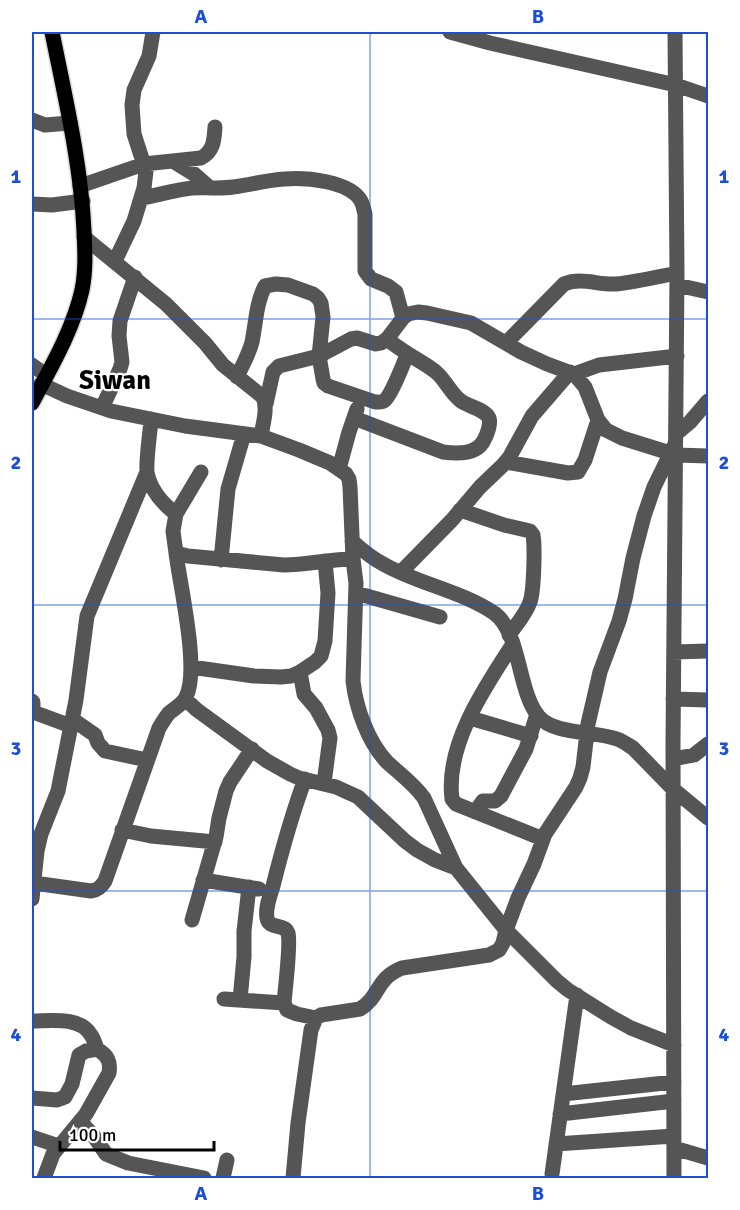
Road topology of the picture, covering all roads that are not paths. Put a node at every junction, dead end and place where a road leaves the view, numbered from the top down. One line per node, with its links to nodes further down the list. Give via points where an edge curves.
1 (52, 32): 9 (main road)
2 (153, 32): 12 (street, via 132,105 134,134)
3 (450, 32): 5 (street)
4 (675, 32): 6 (street)
5 (508, 39): 6 (street)
6 (676, 85): 7 (street); 20 (street)
7 (708, 96)
8 (32, 120): 9 (street, via 45,125)
9 (70, 123): 14 (main road)
10 (215, 127): 11 (street, via 212,148 207,154)
11 (174, 161): 12 (street); 13 (street)
12 (144, 164): 14 (street); 15 (street)
13 (210, 188): 15 (street); 22 (street, via 300,179 333,183 357,195 365,214 365,271 371,279 396,292)
14 (82, 193): 16 (street, via 52,205); 17 (main road)
15 (142, 198): 18 (street)
16 (32, 204)
17 (84, 237): 18 (street); 31 (main road, via 85,275 79,303)
18 (115, 261): 19 (street)
19 (135, 277): 30 (street); 36 (street, via 120,321 122,362)
20 (677, 279): 21 (street); 24 (street, via 564,284); 27 (street)
21 (708, 292)
22 (403, 318): 23 (street); 24 (street, via 418,312 471,323)
23 (387, 339): 25 (street); 26 (street, via 376,344 351,339)
24 (506, 343): 29 (street)
25 (407, 354): 32 (street, via 385,400); 37 (street, via 434,370 463,403 485,413 489,423 480,448 443,452)
26 (319, 356): 30 (street, via 323,308 318,298 288,285 270,284 262,290 252,342); 32 (street, via 324,383); 35 (street, via 279,366 273,372)
27 (677, 356): 29 (street, via 599,365); 42 (street)
28 (32, 365): 31 (street)
29 (572, 373): 39 (street, via 585,387); 44 (street, via 532,416)
30 (237, 377): 35 (street)
31 (44, 380): 34 (main road); 36 (street, via 67,396)
32 (362, 398): 37 (street)
33 (708, 400): 42 (street)
34 (32, 403)
35 (266, 404): 41 (street)
36 (102, 408): 38 (street)
37 (354, 418): 45 (street)
38 (151, 420): 40 (street); 46 (street)
39 (598, 420): 42 (street, via 612,434); 44 (street, via 578,472)
40 (244, 434): 41 (street); 53 (street, via 228,489)
41 (261, 436): 45 (street)
42 (675, 446): 43 (street); 60 (street); 70 (street, via 644,516 625,600 600,672)
43 (708, 456)
44 (506, 462): 48 (street)
45 (339, 469): 50 (street, via 349,479)
46 (147, 472): 49 (street, via 155,491); 69 (street, via 87,616)
47 (201, 472): 49 (street)
48 (460, 510): 55 (street); 58 (street, via 533,535 530,602)
49 (176, 514): 51 (street)
50 (352, 541): 52 (street); 55 (street, via 377,561)
51 (176, 553): 53 (street); 61 (street)
52 (353, 559): 54 (street); 56 (street)
53 (221, 560): 54 (street, via 284,566)
54 (325, 561): 62 (street, via 328,593 324,649 315,662)
55 (400, 572): 58 (street, via 493,612 507,627)
56 (356, 593): 57 (street); 84 (street, via 353,670 359,710 380,754 424,798)
57 (440, 617)
58 (511, 640): 67 (street); 68 (street)
59 (708, 651): 60 (street)
60 (674, 652): 64 (street)
61 (191, 667): 62 (street, via 269,677); 63 (street)
62 (300, 672): 77 (street, via 304,694 316,708 330,738)
63 (185, 699): 73 (street); 75 (street, via 163,721)
64 (673, 699): 65 (street); 74 (street)
65 (708, 700)
66 (32, 701): 69 (street, via 33,712)
67 (537, 714): 70 (street, via 551,725); 71 (street)
68 (470, 718): 71 (street); 79 (street, via 453,761 451,792 456,804)
69 (71, 722): 75 (street, via 92,732 105,751); 86 (street, via 58,791 37,851)
70 (586, 733): 78 (street, via 627,744); 82 (street, via 580,778)
71 (531, 736): 79 (street, via 501,796 495,801 483,801)
72 (708, 744): 74 (street, via 694,755)
73 (252, 749): 76 (street, via 290,774); 83 (street, via 226,791)
74 (673, 759): 78 (street)
75 (147, 760): 81 (street)
76 (305, 779): 77 (street); 88 (street)
77 (324, 783): 84 (street, via 357,797 417,850)
78 (673, 789): 80 (street); 98 (street)
79 (475, 812): 82 (street)
80 (708, 818)
81 (122, 830): 83 (street); 86 (street, via 105,881 97,890)
82 (543, 839): 91 (street)
83 (215, 842): 85 (street)
84 (456, 868): 91 (street)
85 (203, 880): 87 (street); 90 (street)
86 (34, 883): 89 (street)
87 (249, 887): 88 (street); 94 (street)
88 (272, 891): 95 (street, via 267,922 288,933)
89 (32, 899)
90 (192, 920)
91 (506, 930): 92 (street, via 557,981); 96 (street, via 503,943 495,952 402,968 386,977 360,1009)
92 (577, 995): 98 (street, via 631,1028); 101 (street)
93 (224, 999): 94 (street)
94 (240, 1000): 95 (street)
95 (284, 1003): 96 (street, via 290,1012)
96 (316, 1018): 116 (street, via 311,1030)
97 (32, 1021): 99 (street, via 72,1023 93,1036)
98 (674, 1045): 100 (street)
99 (97, 1049): 102 (street, via 79,1055 65,1097); 105 (street, via 108,1059 109,1072)
100 (674, 1082): 101 (street); 103 (street)
101 (563, 1094): 104 (street)
102 (32, 1098)
103 (674, 1101): 104 (street); 107 (street)
104 (560, 1114): 108 (street)
105 (80, 1122): 109 (street); 114 (street, via 106,1154 128,1163)
106 (32, 1137): 109 (street)
107 (674, 1142): 108 (street); 110 (street); 117 (street)
108 (556, 1144): 112 (street)
109 (59, 1146): 113 (street)
110 (708, 1158)
111 (227, 1161): 115 (street)
112 (552, 1174)
113 (44, 1179)
114 (204, 1179)
115 (223, 1179)
116 (292, 1179)
117 (674, 1179)

